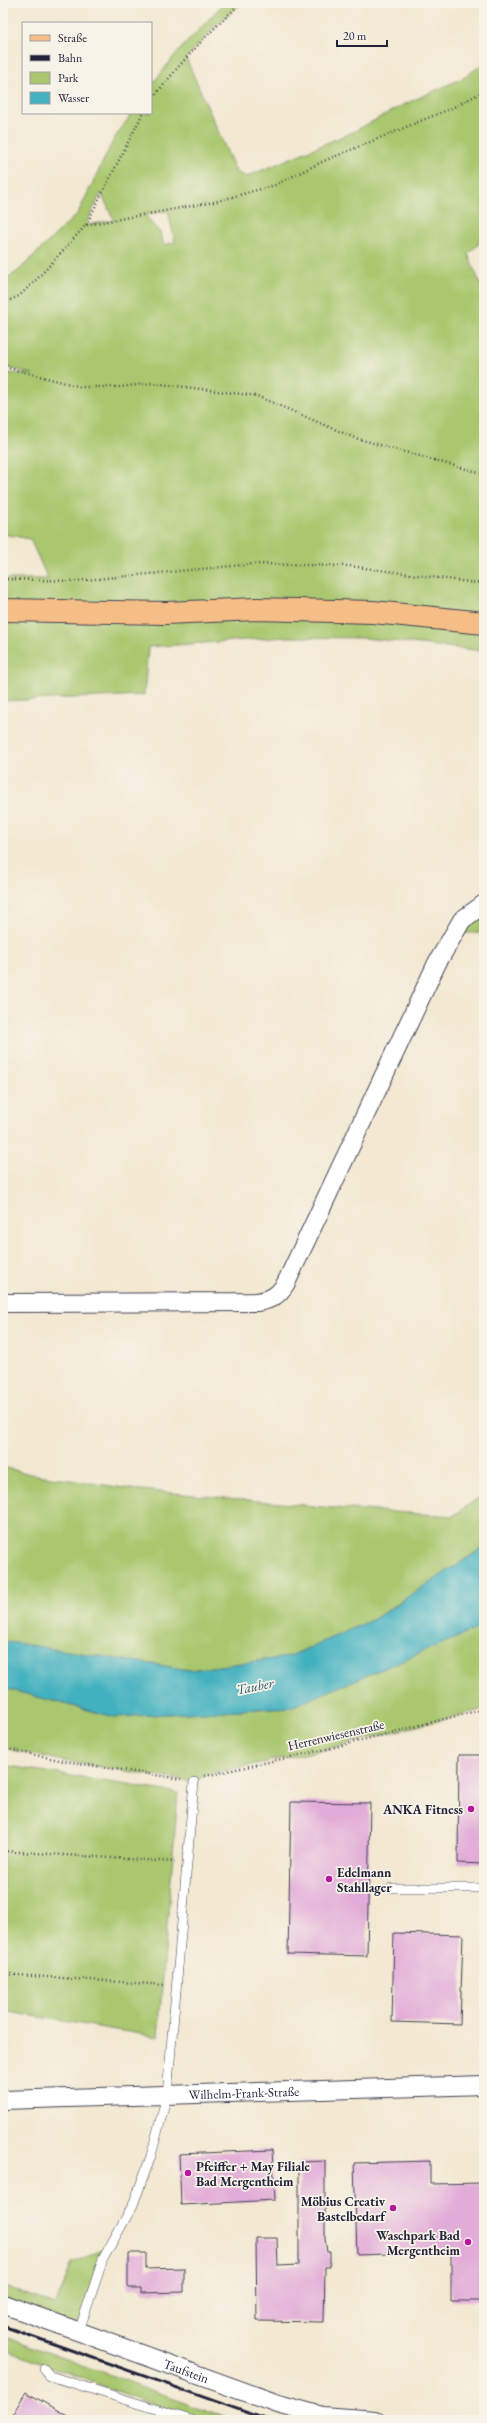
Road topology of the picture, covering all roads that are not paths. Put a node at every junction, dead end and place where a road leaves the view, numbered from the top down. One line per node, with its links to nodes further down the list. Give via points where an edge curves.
1 (3, 610): 2 (main road, via 166,613 256,609 373,612)
2 (484, 623)
3 (484, 904): 4 (street, via 462,920 437,963 286,1284 275,1296 257,1302)
4 (3, 1303)
5 (194, 1782): 9 (lane)
6 (391, 1888): 7 (lane)
7 (484, 1888)
8 (484, 2085): 9 (street, Wilhelm-Frank-Straße)
9 (166, 2095): 10 (street, Wilhelm-Frank-Straße); 12 (lane, via 148,2163 133,2205 103,2259)
10 (3, 2100)
11 (3, 2304): 12 (street, Taufstein)
12 (79, 2332): 15 (street, Taufstein, via 286,2406 322,2416)
13 (44, 2369): 14 (lane, via 50,2376)
14 (190, 2420)
15 (375, 2420)

